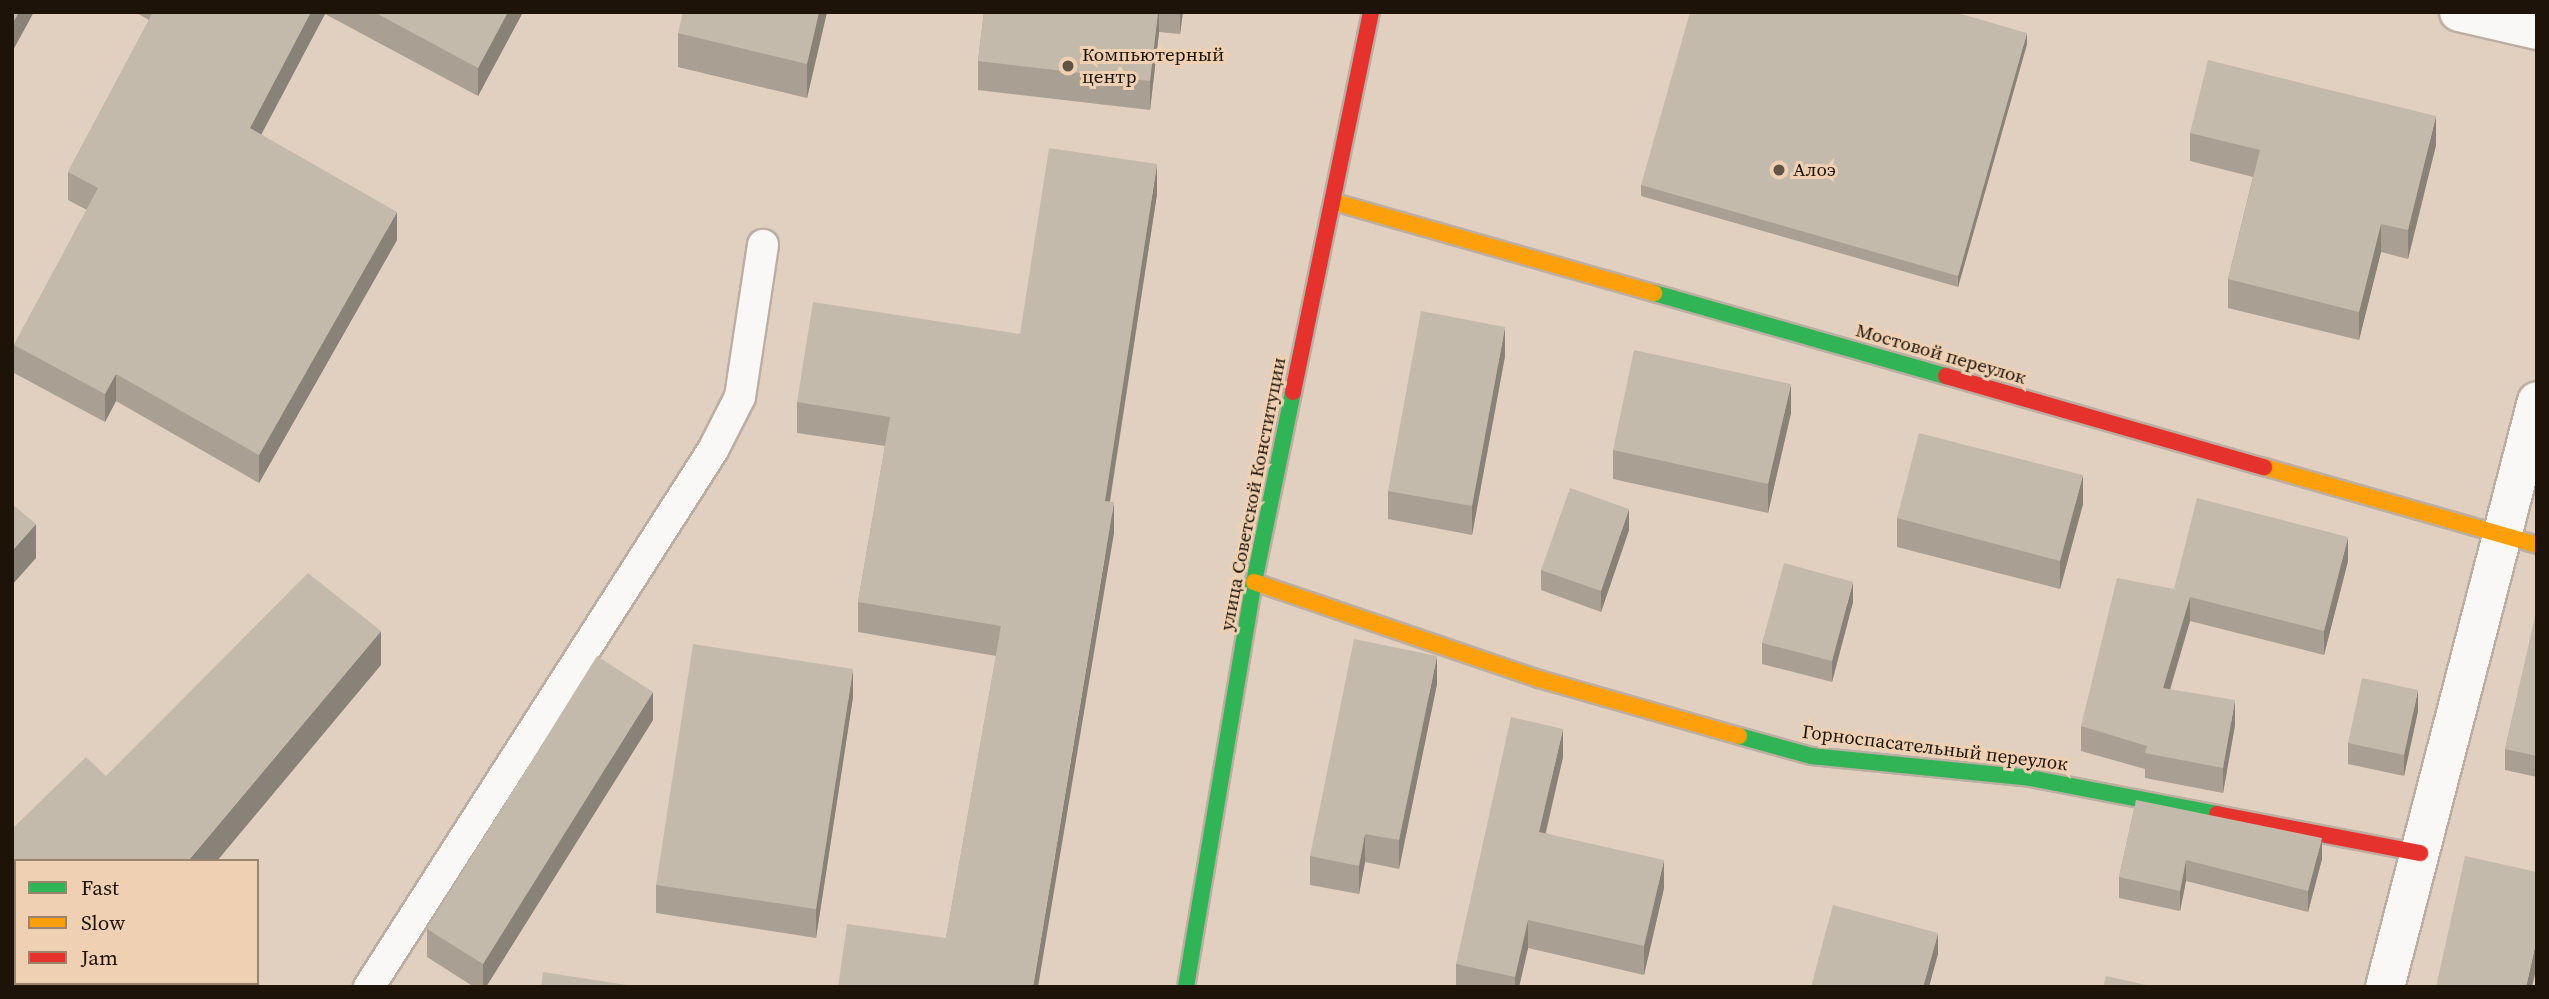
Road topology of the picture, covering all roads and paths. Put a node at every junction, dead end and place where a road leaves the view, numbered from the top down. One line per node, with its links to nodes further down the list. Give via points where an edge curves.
1 (1371, 12): 4 (street, улица Советской Конституции)
2 (2459, 12): 3 (street)
3 (2537, 30)
4 (1334, 202): 7 (street, Мостовой переулок); 9 (street, улица Советской Конституции)
5 (763, 245): 11 (lane, via 740,397 713,450)
6 (2537, 401): 7 (street)
7 (2500, 536): 8 (street, Мостовой переулок); 10 (street)
8 (2537, 545)
9 (1254, 582): 10 (street, Горноспасательный переулок, via 1539,679 1811,756 2030,778); 12 (street, улица Советской Конституции)
10 (2420, 853): 13 (street)
11 (369, 987)
12 (1186, 987)
13 (2385, 987)

